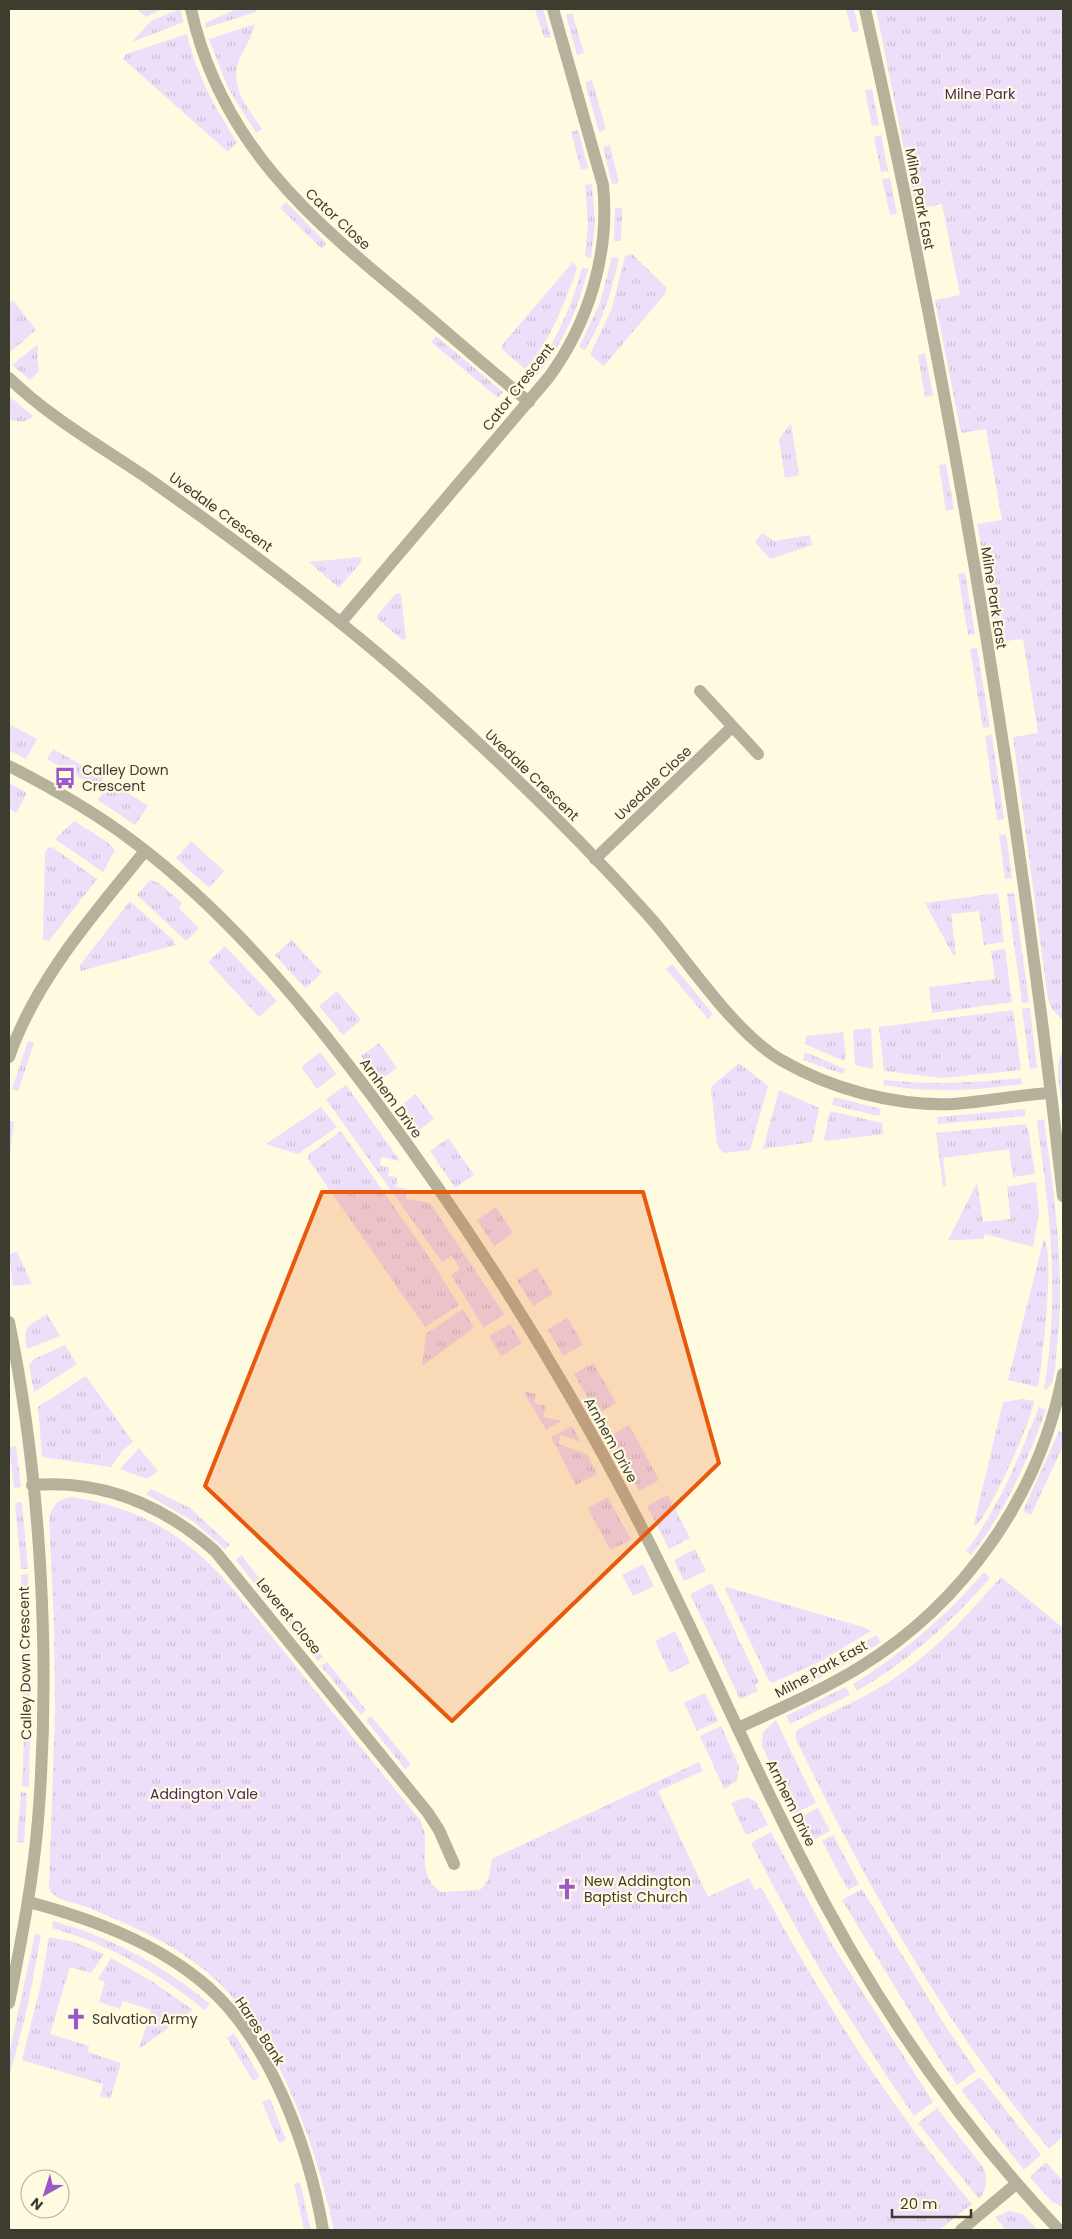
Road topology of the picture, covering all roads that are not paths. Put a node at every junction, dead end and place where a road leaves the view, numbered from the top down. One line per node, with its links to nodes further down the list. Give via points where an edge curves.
1 (192, 9): 5 (street, Cator Close, via 201,49 219,93 240,128 286,189 335,238)
2 (553, 9): 5 (street, Cator Crescent, via 601,174 604,226 597,274 577,330 561,360)
3 (865, 9): 14 (street, Milne Park East, via 939,367 974,565 1017,840)
4 (9, 378): 6 (street, Uvedale Crescent, via 52,415 257,556)
5 (529, 402): 6 (street, Cator Crescent)
6 (341, 622): 12 (street, Uvedale Crescent, via 476,741)
7 (700, 691): 8 (street)
8 (732, 727): 9 (street); 12 (street, Uvedale Close)
9 (758, 754)
10 (9, 766): 11 (street, Arnhem Drive, via 74,802)
11 (145, 851): 13 (street, via 54,969 21,1028); 19 (street, Arnhem Drive, via 238,936 307,1012 453,1209 504,1286 600,1448)
12 (595, 860): 14 (street, Uvedale Crescent, via 661,930 746,1032 766,1050 797,1068 860,1092 925,1103 954,1104)
13 (9, 1057)
14 (1050, 1093): 15 (street, Milne Park East)
15 (1063, 1196)
16 (9, 1322): 18 (street, Calley Down Crescent)
17 (1063, 1374): 19 (street, Milne Park East, via 1050,1424 1024,1488 993,1541 956,1589 912,1629 861,1666)
18 (32, 1485): 20 (street, Leveret Close, via 80,1484 122,1494 187,1528 215,1551 428,1812); 21 (street, Calley Down Crescent, via 41,1598 43,1686 38,1820)
19 (738, 1728): 23 (street, Arnhem Drive, via 800,1856 858,1960 943,2090)
20 (454, 1864)
21 (29, 1902): 22 (street, Calley Down Crescent); 24 (street, Hares Bank, via 82,1917 122,1934 193,1974 223,2001 253,2042 287,2109 312,2181)
22 (9, 2003)
23 (1016, 2184): 25 (street); 26 (street, Arnhem Drive)
24 (322, 2230)
25 (961, 2230)
26 (1059, 2230)

